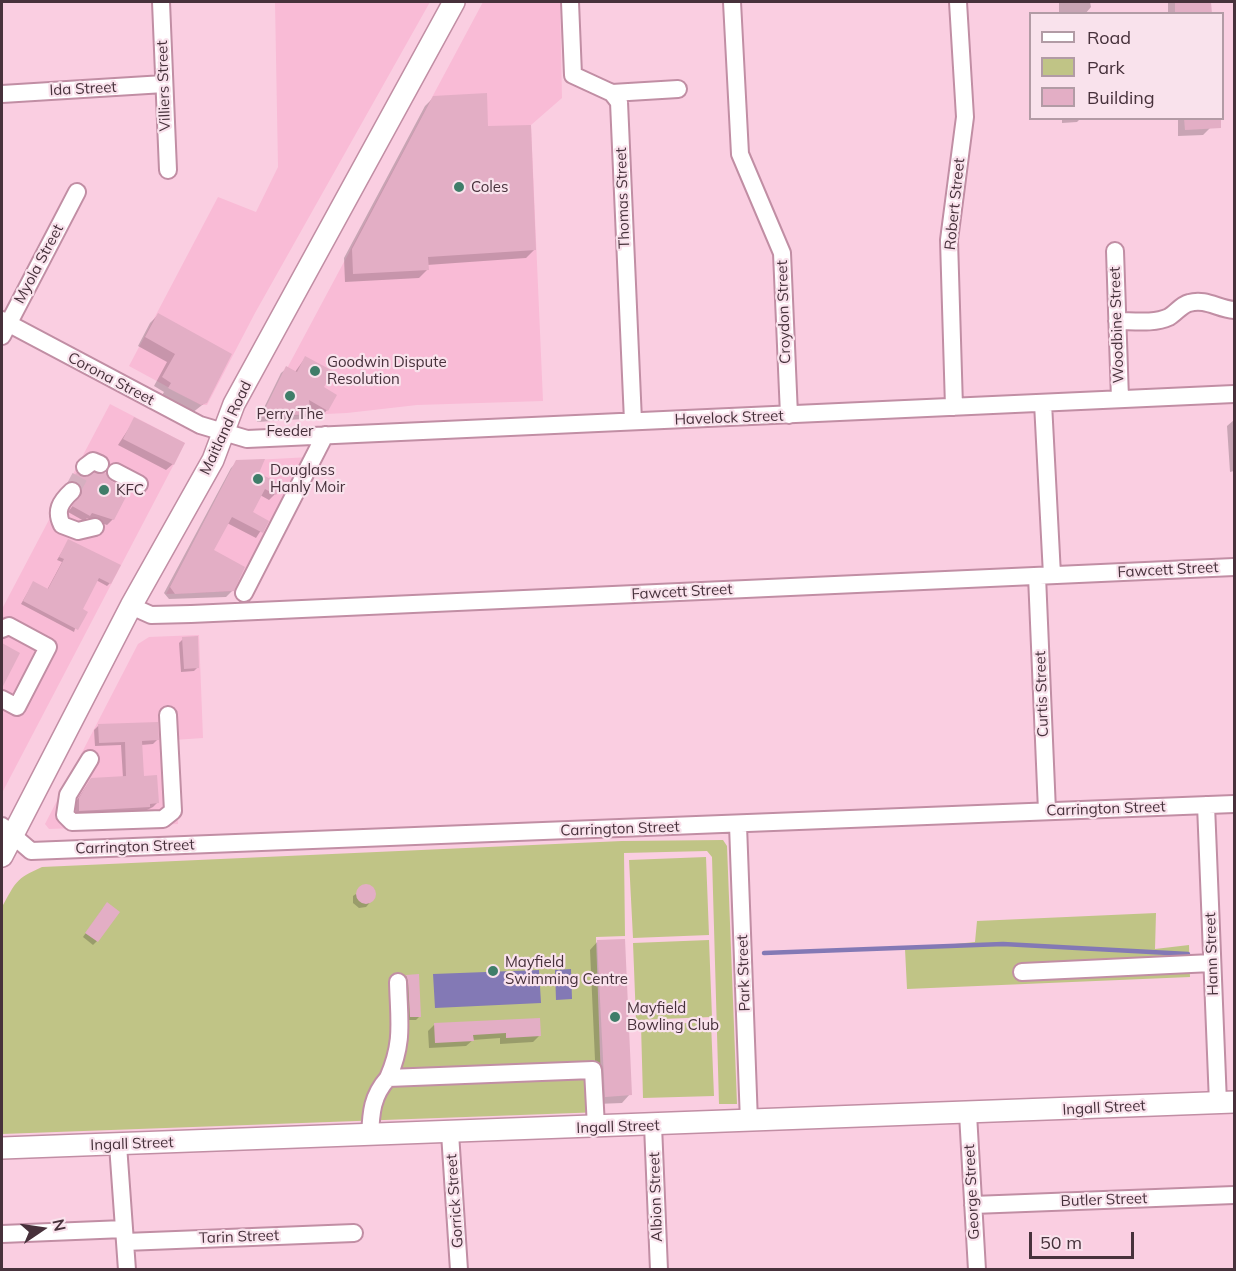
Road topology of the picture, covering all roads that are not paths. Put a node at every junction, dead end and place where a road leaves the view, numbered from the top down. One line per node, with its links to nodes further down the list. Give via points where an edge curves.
1 (161, 2): 6 (street, Villiers Street)
2 (454, 2): 22 (main road, Maitland Road, via 234,404)
3 (570, 2): 9 (street, via 573,75)
4 (732, 2): 20 (street, Croydon Street, via 740,153 782,253)
5 (958, 2): 19 (street, Robert Street, via 965,117 949,240)
6 (164, 84): 8 (street, Ida Street); 10 (street, Villiers Street)
7 (678, 89): 9 (street)
8 (2, 93)
9 (612, 93): 21 (street, Thomas Street, via 619,102)
10 (168, 170)
11 (77, 192): 15 (street, Myola Street)
12 (1115, 251): 14 (street, Woodbine Street)
13 (1234, 310): 14 (street, via 1212,302 1188,303 1169,317 1155,321)
14 (1117, 321): 17 (street, Woodbine Street)
15 (4, 326): 22 (street, Corona Street)
16 (1234, 394): 17 (street, Havelock Street)
17 (1120, 399): 18 (street, Havelock Street)
18 (1043, 403): 19 (street, Havelock Street); 29 (street, Curtis Street)
19 (954, 407): 20 (street, Havelock Street)
20 (789, 415): 21 (street, Havelock Street)
21 (633, 422): 23 (street, Havelock Street)
22 (223, 433): 23 (street, Havelock Street, via 247,439); 31 (main road, Maitland Road, via 170,540)
23 (325, 435): 30 (street)
24 (116, 472): 25 (street)
25 (139, 484)
26 (72, 491): 27 (street, via 58,509 62,525 78,531)
27 (95, 527)
28 (1234, 567): 29 (street, Fawcett Street)
29 (1044, 576): 31 (street, Fawcett Street, via 191,614 151,615); 38 (street, Curtis Street)
30 (244, 593)
31 (131, 606): 40 (main road, Maitland Road)
32 (2, 629): 33 (street, via 9,626 48,647 17,707)
33 (2, 699)
34 (168, 715): 35 (street, via 173,811 163,819 72,822 65,815 68,795)
35 (90, 759)
36 (1234, 804): 37 (street, Carrington Street)
37 (1206, 805): 38 (street, Carrington Street); 42 (street, Hann Street)
38 (1047, 811): 39 (street, Carrington Street)
39 (738, 825): 40 (street, Carrington Street, via 31,851); 48 (street, Park Street)
40 (7, 831): 41 (main road, Maitland Road)
41 (2, 856)
42 (1212, 963): 43 (street); 46 (street, Hann Street)
43 (1022, 972)
44 (398, 982): 45 (street, via 400,1043)
45 (388, 1078): 50 (street, via 593,1070); 52 (street, via 376,1091 371,1107)
46 (1226, 1102): 47 (main road, Ingall Street)
47 (968, 1114): 48 (main road, Ingall Street); 56 (street, George Street)
48 (749, 1122): 49 (main road, Ingall Street)
49 (653, 1125): 50 (main road, Ingall Street); 62 (street, Albion Street)
50 (596, 1128): 51 (main road, Ingall Street)
51 (450, 1133): 52 (main road, Ingall Street); 61 (street, Gorrick Street)
52 (370, 1136): 53 (main road, Ingall Street)
53 (118, 1145): 54 (main road, Ingall Street); 59 (street)
54 (2, 1148)
55 (1234, 1195): 56 (street, Butler Street)
56 (973, 1205): 63 (street, George Street)
57 (354, 1233): 59 (street, Tarin Street)
58 (2, 1234): 59 (street, Tarin Street)
59 (124, 1235): 60 (street)
60 (127, 1269)
61 (459, 1269)
62 (659, 1269)
63 (977, 1269)

